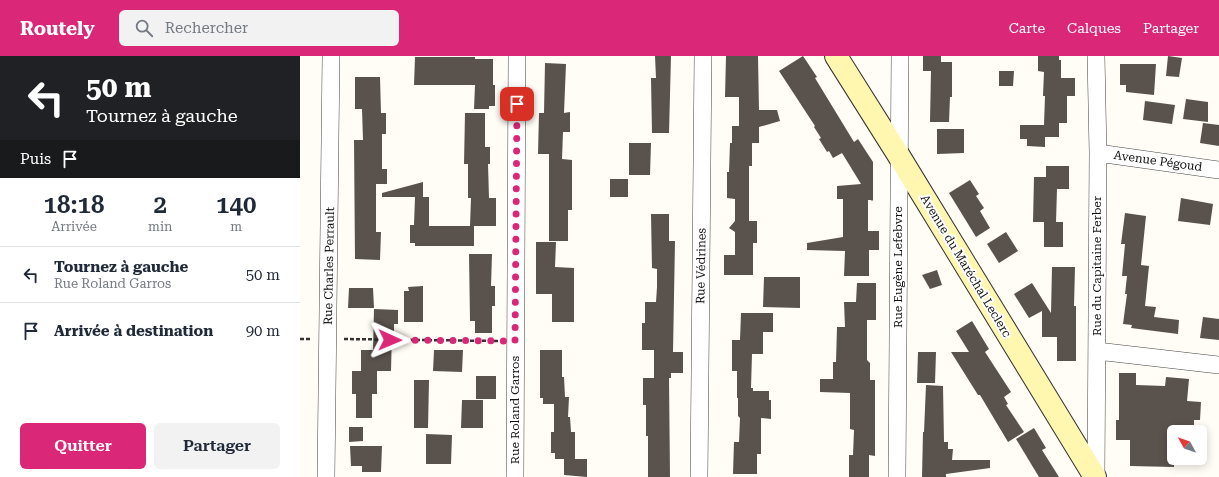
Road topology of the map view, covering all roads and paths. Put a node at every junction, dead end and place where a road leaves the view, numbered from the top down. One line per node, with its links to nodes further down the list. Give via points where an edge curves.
1 (331, 56): 11 (street, Rue Charles Perrault)
2 (517, 56): 12 (street, Rue Roland Garros)
3 (703, 56): 17 (street, Rue Védrines)
4 (836, 56): 8 (street, Avenue du Maréchal Leclerc)
5 (900, 56): 8 (street, Rue Eugène Lefebvre)
6 (1096, 56): 7 (street, Rue du Capitaine Ferber)
7 (1098, 153): 9 (street, Avenue Pégoud); 13 (street, Rue du Capitaine Ferber)
8 (899, 156): 18 (street, Rue Eugène Lefebvre); 19 (street, Avenue du Maréchal Leclerc)
9 (1219, 170)
10 (300, 339): 11 (path)
11 (328, 339): 12 (path); 15 (street, Rue Charles Perrault)
12 (515, 341): 16 (street, Rue Roland Garros)
13 (1097, 350): 14 (street); 19 (street, Rue du Capitaine Ferber)
14 (1219, 365)
15 (326, 477)
16 (514, 477)
17 (699, 477)
18 (897, 477)
19 (1096, 477)

